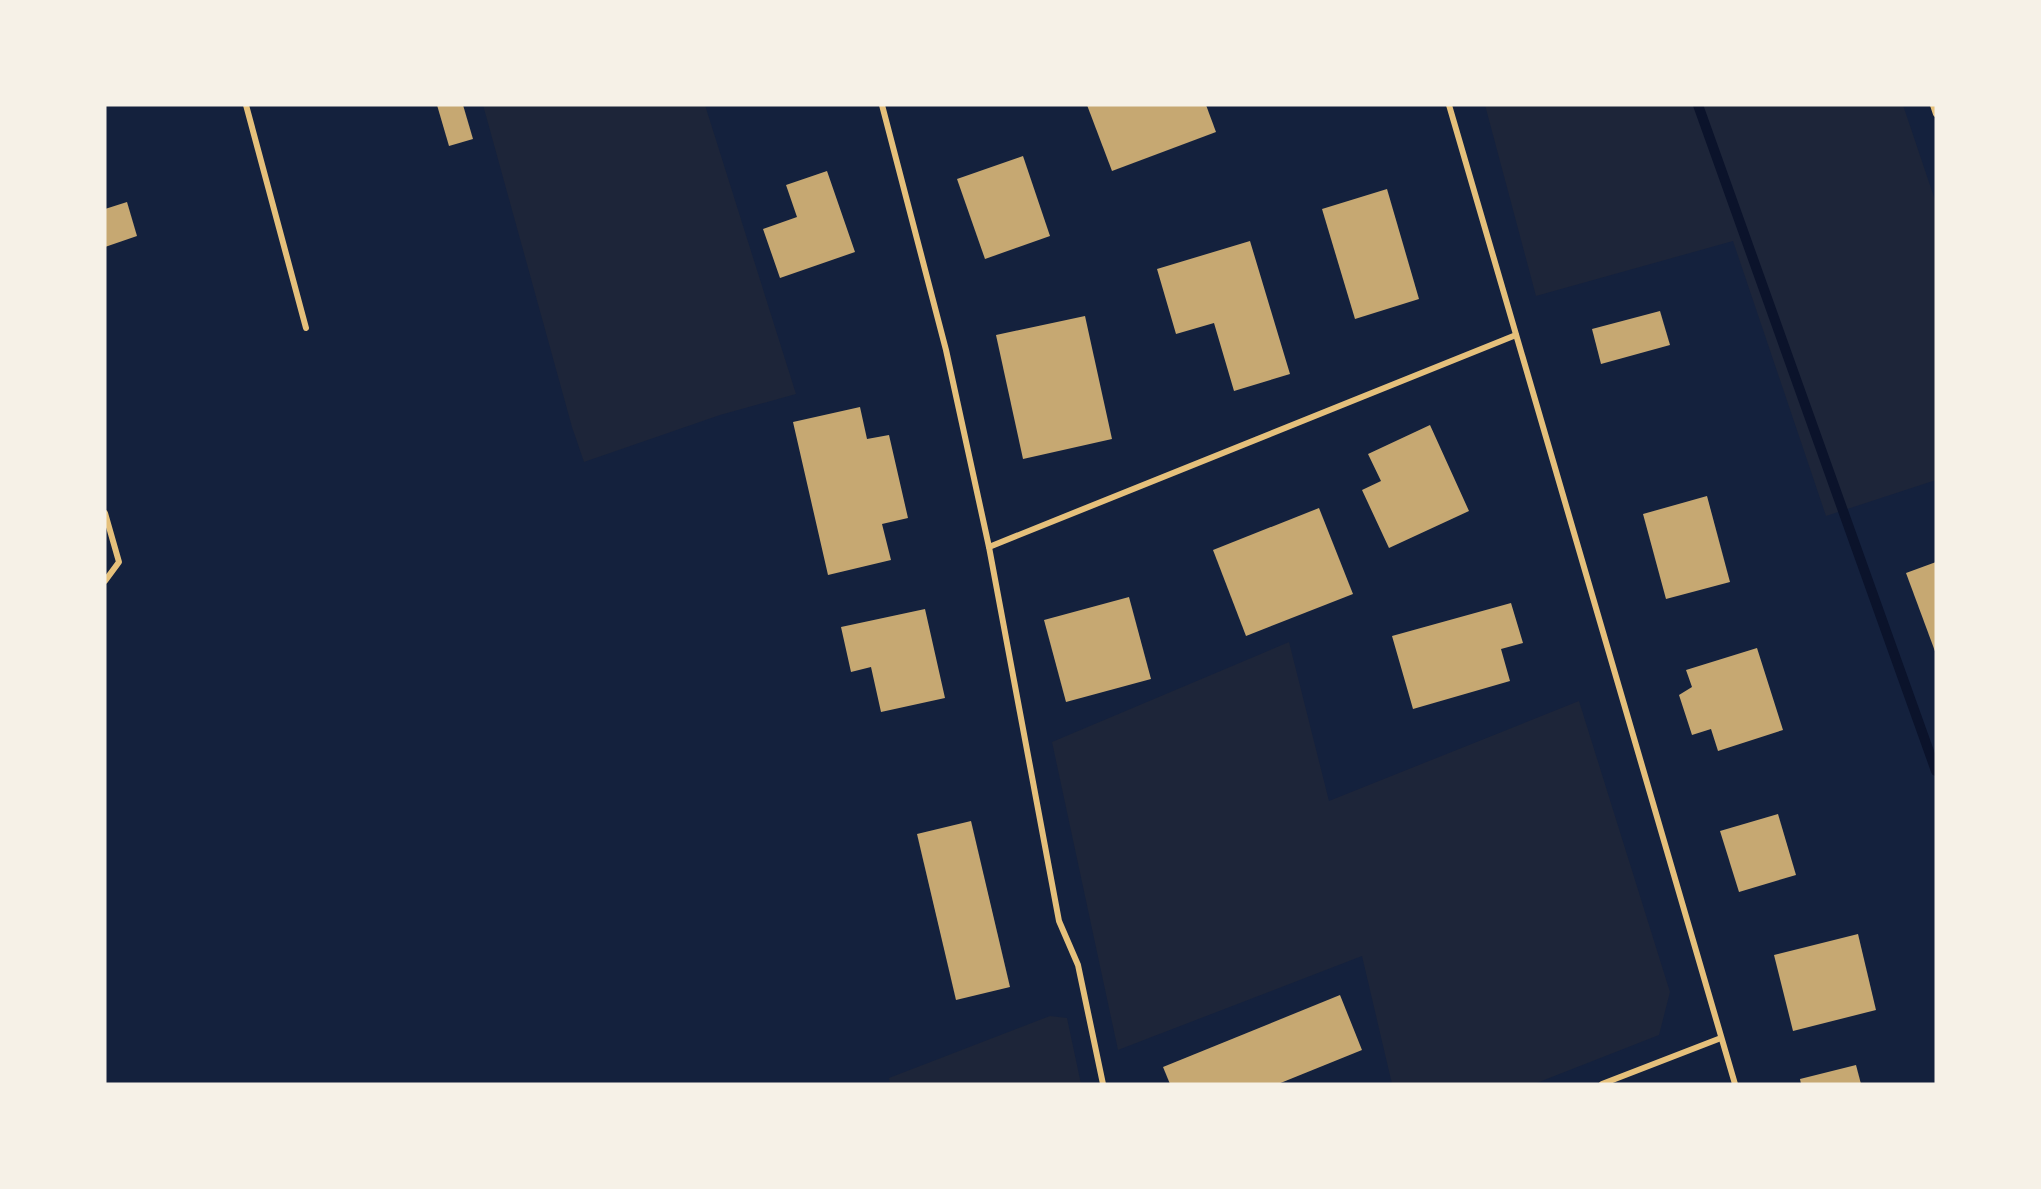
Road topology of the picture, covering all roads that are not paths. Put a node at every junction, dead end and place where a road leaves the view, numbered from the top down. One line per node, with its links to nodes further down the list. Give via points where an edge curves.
1 (246, 105): 6 (street)
2 (882, 105): 9 (street, via 946,350)
3 (1449, 105): 7 (street)
4 (1933, 105): 5 (street)
5 (1936, 114)
6 (306, 328)
7 (1516, 335): 9 (street); 11 (street)
8 (105, 513): 10 (street, via 119,562)
9 (989, 547): 12 (street, via 1059,921 1078,965)
10 (105, 581)
11 (1721, 1038): 13 (street); 14 (street)
12 (1103, 1084)
13 (1602, 1084)
14 (1735, 1084)

